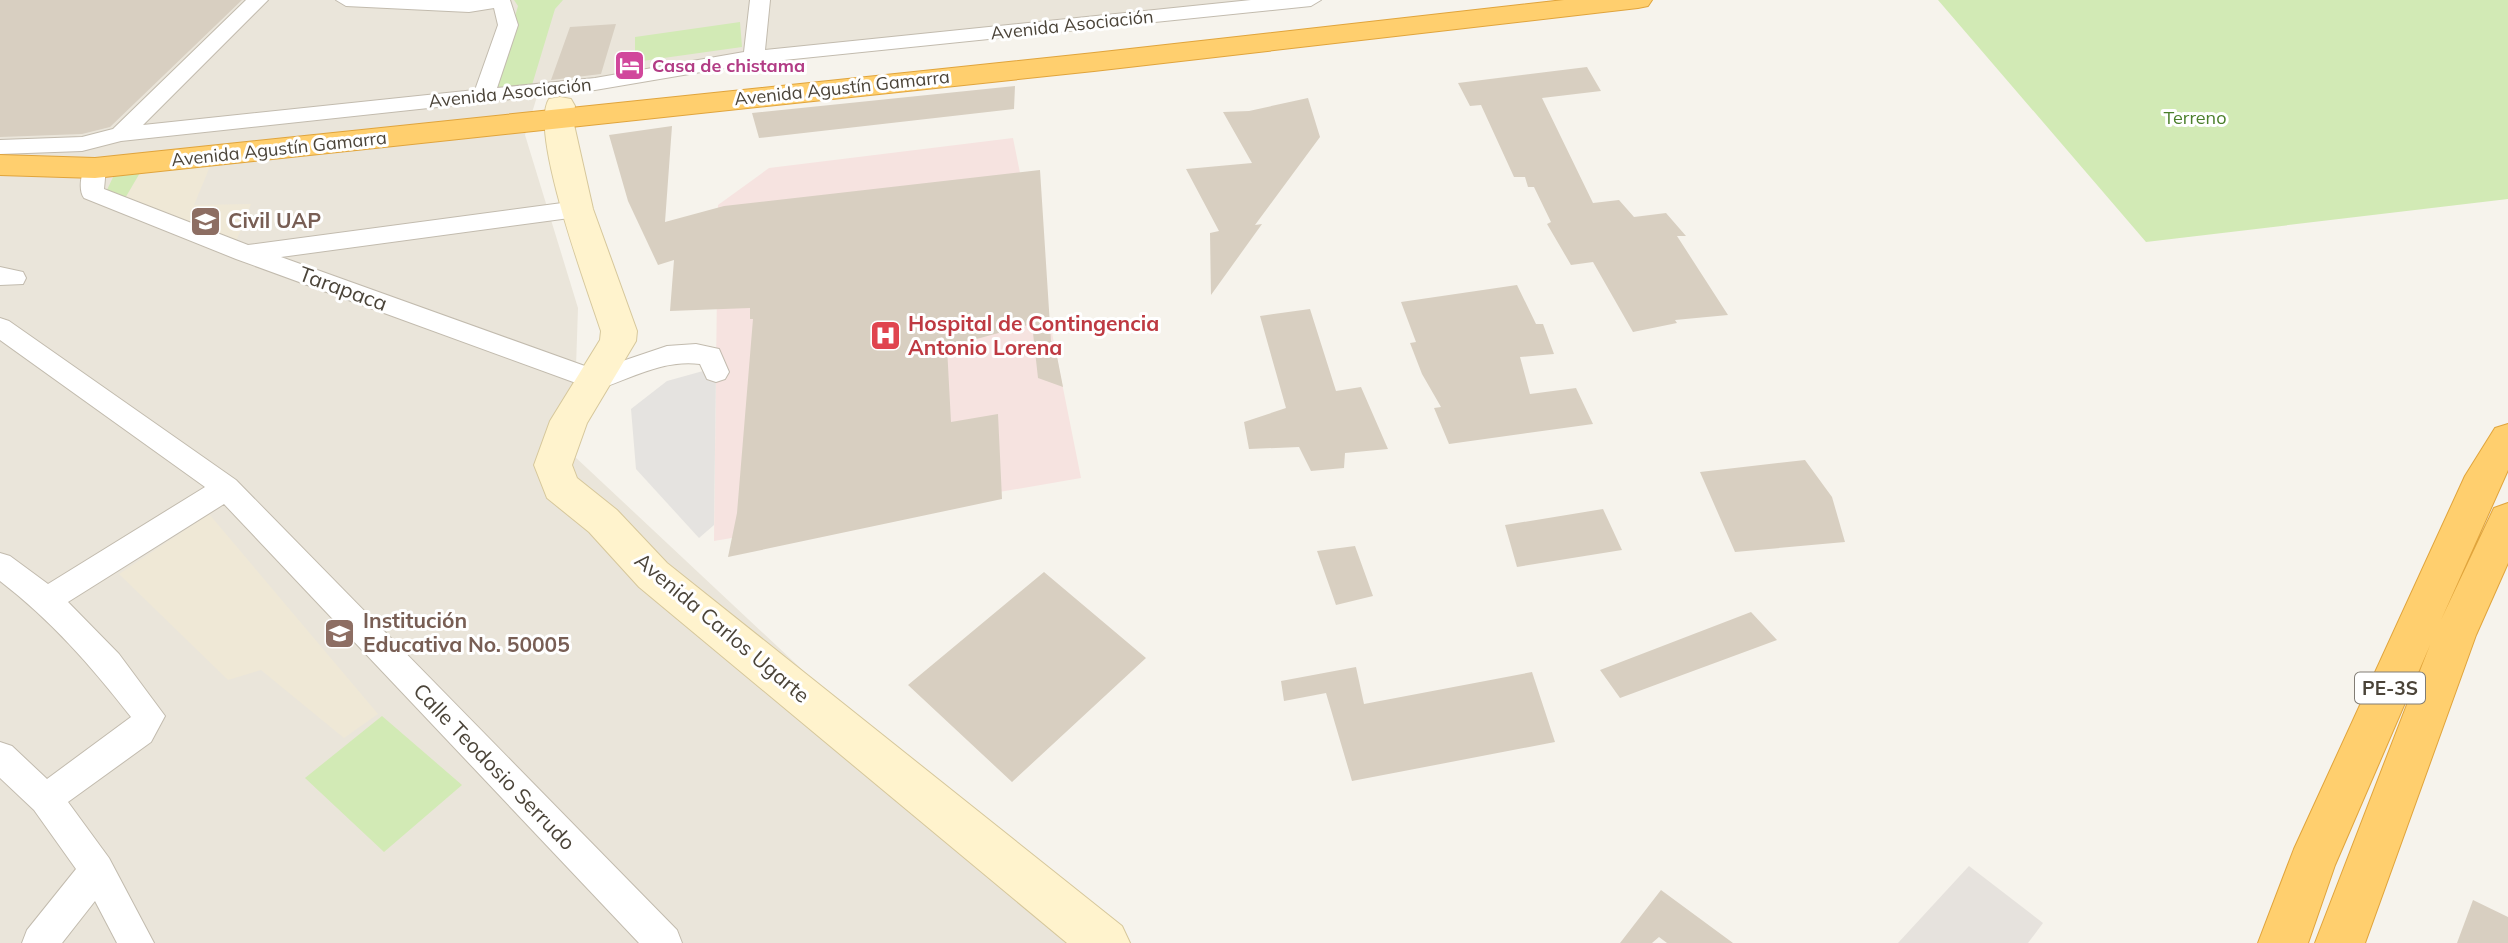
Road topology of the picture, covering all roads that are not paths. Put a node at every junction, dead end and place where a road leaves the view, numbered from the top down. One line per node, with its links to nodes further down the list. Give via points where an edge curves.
1 (258, 0): 14 (street)
2 (346, 0): 3 (street, via 469,6)
3 (493, 0)
4 (500, 0): 12 (street, via 508,25)
5 (760, 0): 11 (street)
6 (1311, 0): 9 (street, Avenida Asociación)
7 (1499, 0): 10 (highway, Avenida Agustín Gamarra)
8 (1638, 0): 10 (highway, Avenida Agustín Gamarra)
9 (1133, 10): 11 (street, Avenida Asociación)
10 (1370, 23): 13 (highway, Avenida Agustín Gamarra)
11 (754, 57): 12 (street, Avenida Asociación)
12 (483, 97): 14 (street, Avenida Asociación)
13 (559, 113): 17 (highway, Avenida Agustín Gamarra, via 102,156); 18 (highway, Avenida Agustín Gamarra); 19 (street, Avenida Carlos Ugarte)
14 (121, 134): 15 (street, Avenida Asociación, via 82,144)
15 (0, 147)
16 (0, 165): 17 (highway, Avenida Agustín Gamarra)
17 (47, 167): 18 (highway, Avenida Agustín Gamarra)
18 (93, 181): 21 (street, Tarapaca)
19 (577, 209): 20 (street); 25 (street, Avenida Carlos Ugarte, via 619,331)
20 (349, 238): 21 (street); 22 (street)
21 (245, 253): 22 (street, Tarapaca)
22 (337, 287): 25 (street, Tarapaca)
23 (0, 327): 28 (street, Calle Teodosio Serrudo)
24 (716, 372): 25 (street, via 710,356 692,351)
25 (596, 380): 38 (street, Avenida Carlos Ugarte, via 569,421 553,465 561,487 603,521 653,575)
26 (2508, 438): 27 (highway, PE-3S)
27 (2496, 479): 39 (highway, PE-3S, via 2311,865)
28 (226, 488): 31 (street); 37 (street, Calle Teodosio Serrudo)
29 (2508, 519): 40 (highway, PE-3S, via 2455,635)
30 (0, 565): 31 (street)
31 (47, 600): 33 (street, via 108,664 149,716 141,732)
32 (0, 757): 33 (street)
33 (46, 799): 34 (street)
34 (97, 870): 35 (street); 36 (street)
35 (40, 943)
36 (136, 943)
37 (664, 943)
38 (1105, 943)
39 (2283, 943)
40 (2340, 943)

